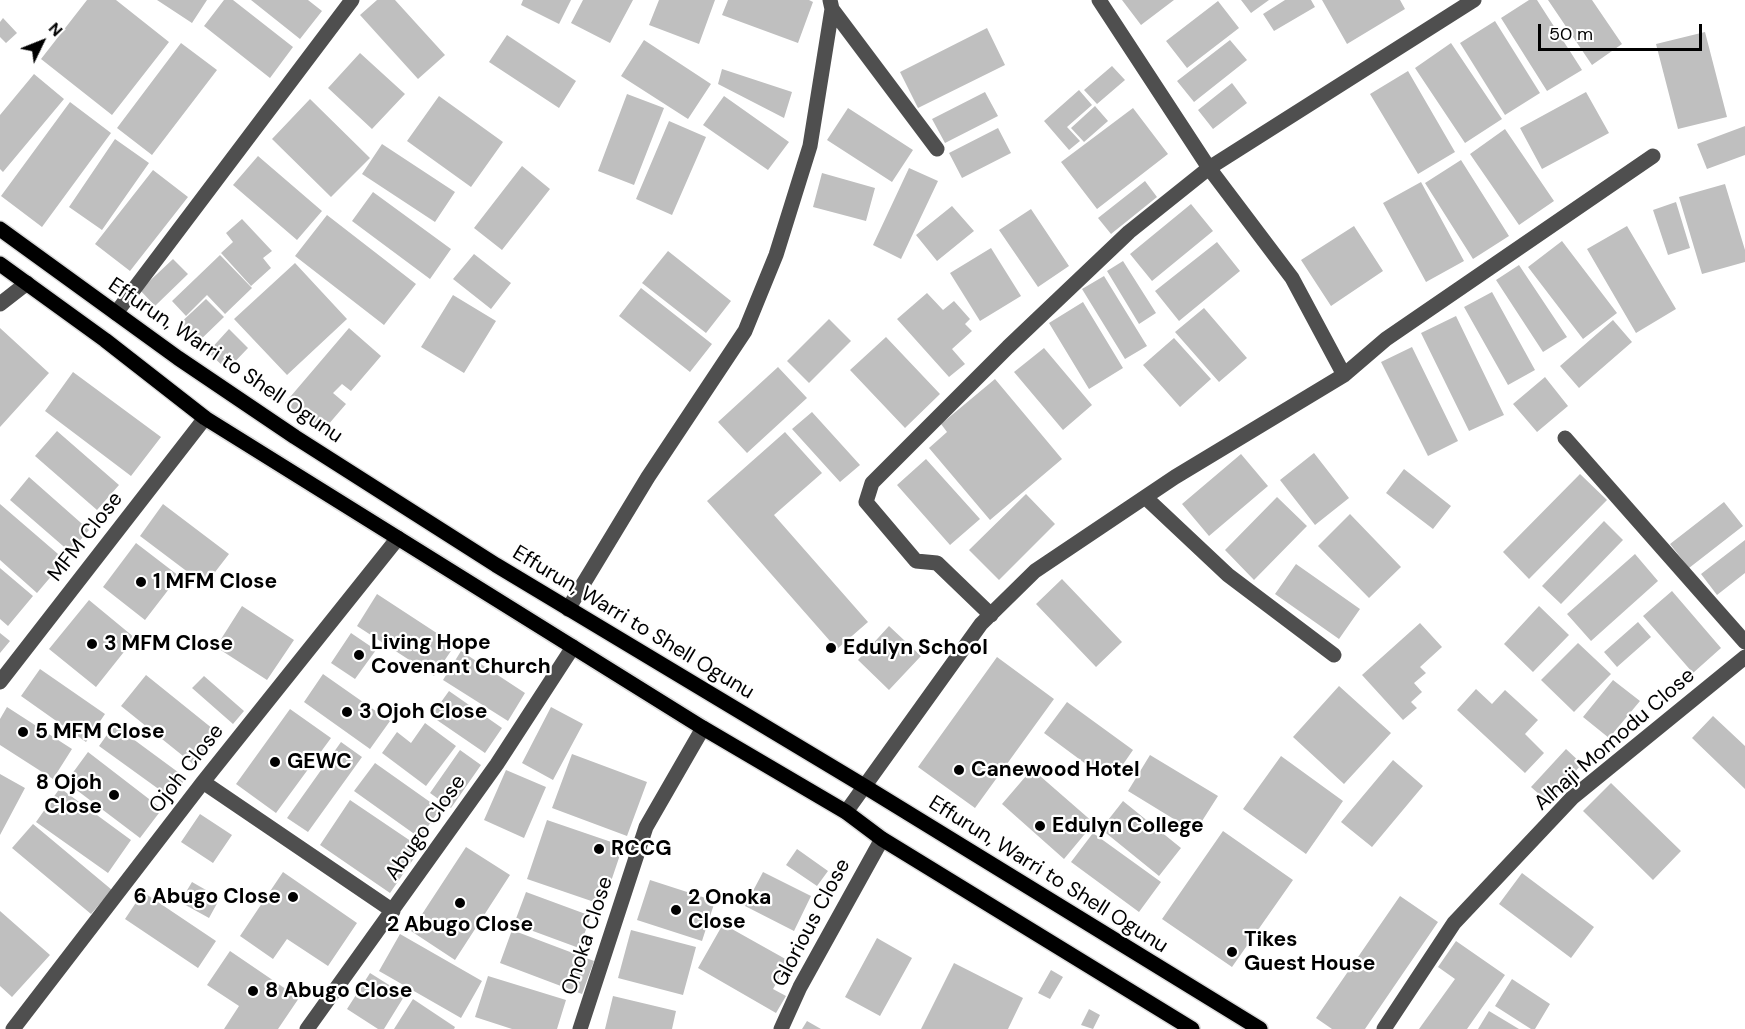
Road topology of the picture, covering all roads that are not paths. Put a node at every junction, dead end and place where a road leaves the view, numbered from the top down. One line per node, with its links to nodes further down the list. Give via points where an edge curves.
1 (352, 0): 12 (street)
2 (1099, 0): 7 (street)
3 (1474, 0): 7 (street)
4 (831, 5): 5 (street); 18 (street, via 810,146 776,255 746,331 648,477)
5 (937, 149)
6 (1653, 156): 13 (street, via 1386,339)
7 (1209, 168): 13 (street, via 1292,278); 19 (street, via 1082,275 872,483 866,502 916,561 937,563)
8 (0, 229): 12 (main road, Effurun, Warri to Shell Ogunu)
9 (0, 264): 10 (main road)
10 (27, 283): 11 (street); 14 (main road)
11 (0, 304)
12 (116, 313): 18 (main road, Effurun, Warri to Shell Ogunu, via 295,437)
13 (1344, 375): 16 (street)
14 (205, 418): 17 (main road); 24 (street, MFM Close)
15 (1565, 438): 20 (street)
16 (1145, 497): 19 (street, via 1035,571); 22 (street, via 1228,575)
17 (398, 538): 21 (main road); 26 (street, Ojoh Close)
18 (568, 609): 27 (main road, Effurun, Warri to Shell Ogunu)
19 (991, 615): 27 (street)
20 (1745, 642)
21 (573, 647): 25 (main road); 30 (street, Abugo Close, via 497,764)
22 (1334, 655)
23 (1745, 657): 37 (street, Alhaji Momodu Close, via 1572,798 1454,923)
24 (0, 682)
25 (703, 728): 28 (main road); 33 (street, Onoka Close, via 646,826)
26 (203, 782): 30 (street); 31 (street, Ojoh Close)
27 (864, 786): 28 (street); 36 (main road, Effurun, Warri to Shell Ogunu)
28 (846, 812): 29 (main road)
29 (882, 838): 34 (street, Glorious Close); 35 (main road)
30 (393, 911): 32 (street, Abugo Close)
31 (13, 1029)
32 (307, 1029)
33 (580, 1029)
34 (781, 1029)
35 (1192, 1029)
36 (1260, 1029)
37 (1384, 1029)

